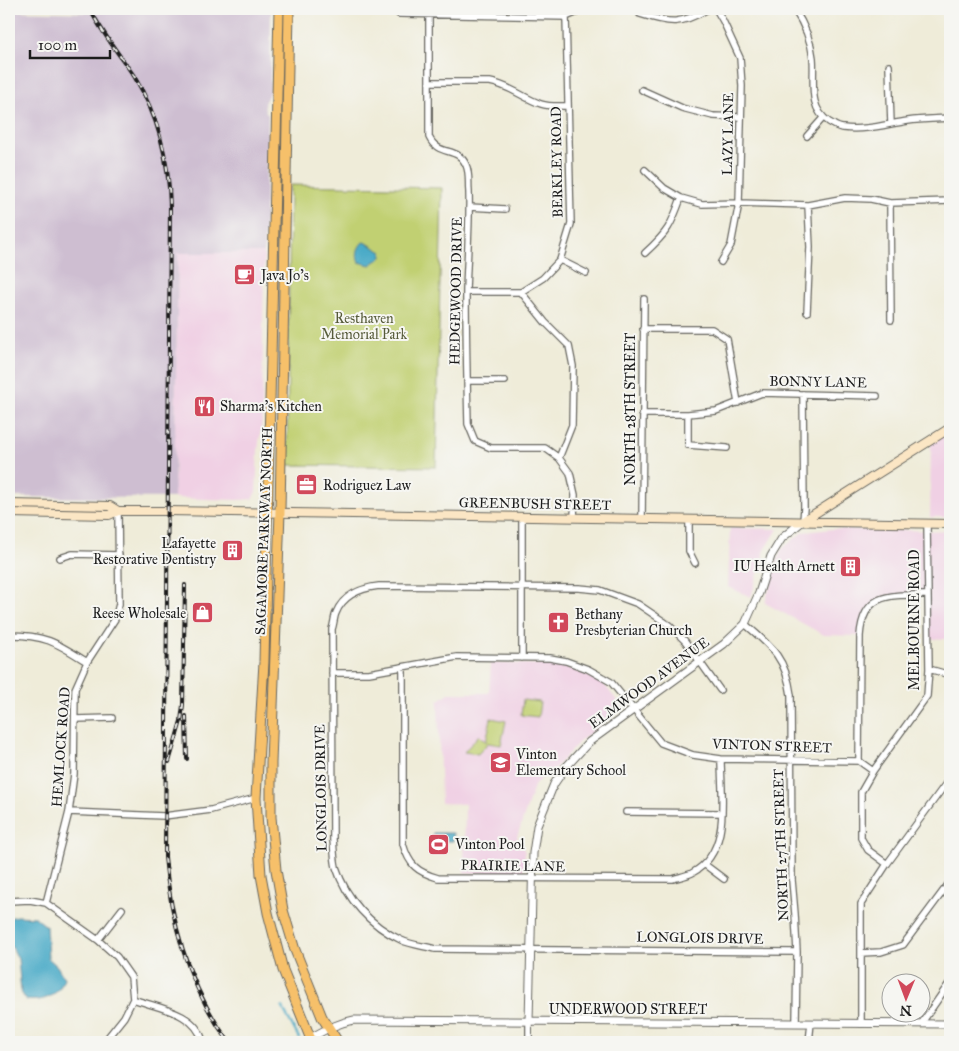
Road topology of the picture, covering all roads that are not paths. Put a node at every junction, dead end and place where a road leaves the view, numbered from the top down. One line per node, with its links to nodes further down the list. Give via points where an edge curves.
1 (280, 9): 51 (main road, SAGAMORE PARKWAY NORTH)
2 (289, 9): 52 (main road, SAGAMORE PARKWAY NORTH)
3 (429, 9): 10 (street, HEDGEWOOD DRIVE)
4 (708, 9): 9 (street, via 689,20 664,22)
5 (716, 9): 16 (street, LAZY LANE, via 740,58)
6 (794, 9): 17 (street, via 810,40 813,98)
7 (580, 11): 11 (street)
8 (399, 14): 10 (street)
9 (640, 14)
10 (429, 16): 11 (street); 13 (street, HEDGEWOOD DRIVE)
11 (566, 17): 15 (street, BERKLEY ROAD)
12 (889, 66): 19 (street)
13 (429, 82): 15 (street, via 490,82 540,104); 27 (street, HEDGEWOOD DRIVE, via 429,137 439,150 456,154 465,163)
14 (642, 90): 16 (street, via 682,108 713,116)
15 (568, 106): 30 (street, BERKLEY ROAD, via 571,224)
16 (740, 118): 24 (street, LAZY LANE)
17 (823, 118): 19 (street, via 843,128 874,128); 20 (street)
18 (950, 118): 19 (street)
19 (891, 124)
20 (808, 136)
21 (645, 170): 22 (street, via 664,188)
22 (681, 198): 24 (street, via 702,204); 29 (street, via 671,225)
23 (950, 200): 25 (street)
24 (739, 203): 26 (street); 31 (street, LAZY LANE, via 731,245)
25 (890, 203): 26 (street, via 845,198); 37 (street)
26 (808, 205): 36 (street)
27 (469, 207): 28 (street); 33 (street, HEDGEWOOD DRIVE)
28 (505, 209)
29 (645, 253)
30 (560, 260): 32 (street); 34 (street, BERKLEY ROAD, via 543,278)
31 (721, 262)
32 (586, 273)
33 (466, 292): 34 (street); 39 (street, HEDGEWOOD DRIVE)
34 (521, 292): 48 (street, via 569,346 573,366 572,425)
35 (644, 299): 38 (street, NORTH 28TH STREET)
36 (807, 312)
37 (891, 320)
38 (643, 330): 43 (street, via 712,329 727,339); 44 (street, NORTH 28TH STREET)
39 (467, 381): 40 (street); 48 (street, HEDGEWOOD DRIVE, via 468,424 475,441 491,448 545,448)
40 (505, 381)
41 (804, 394): 42 (street, BONNY LANE); 43 (street, BONNY LANE, via 762,394); 58 (street)
42 (877, 396)
43 (738, 403): 45 (street, BONNY LANE, via 716,411)
44 (642, 414): 45 (street, BONNY LANE); 56 (street, NORTH 28TH STREET)
45 (688, 414): 47 (street, via 688,446)
46 (950, 428): 58 (main road, ELMWOOD AVENUE)
47 (727, 448)
48 (559, 458): 55 (street, via 570,474 575,495)
49 (9, 504): 50 (main road, GREENBUSH STREET, via 110,506)
50 (118, 511): 51 (main road, GREENBUSH STREET); 53 (main road, GREENBUSH STREET, via 109,515); 61 (street, HEMLOCK ROAD)
51 (268, 512): 52 (main road, GREENBUSH STREET); 84 (main road, SAGAMORE PARKWAY NORTH)
52 (280, 512): 54 (main road, GREENBUSH STREET); 110 (main road, SAGAMORE PARKWAY NORTH, via 271,817 283,910 295,950)
53 (9, 513)
54 (522, 517): 55 (main road, GREENBUSH STREET); 64 (street)
55 (574, 518): 56 (main road, GREENBUSH STREET)
56 (642, 519): 57 (main road, GREENBUSH STREET)
57 (689, 520): 58 (main road, GREENBUSH STREET); 63 (street, via 689,551)
58 (802, 521): 59 (main road, GREENBUSH STREET); 66 (street, ELMWOOD AVENUE, via 782,538 771,556)
59 (927, 524): 60 (main road, GREENBUSH STREET); 65 (street, MELBOURNE ROAD)
60 (950, 524)
61 (119, 555): 62 (street, via 72,554); 70 (street, HEMLOCK ROAD, via 119,604 115,619)
62 (60, 558)
63 (695, 563)
64 (522, 587): 68 (street); 69 (street, LONGLOIS DRIVE, via 600,590 638,604 669,625); 73 (street, LONGLOIS DRIVE, via 366,587 343,602 336,613 332,629)
65 (927, 595): 72 (street, MELBOURNE ROAD); 81 (street, via 890,595 877,600 863,617)
66 (745, 624): 69 (street, ELMWOOD AVENUE); 80 (street, NORTH 27TH STREET, via 776,652 785,667 791,695)
67 (9, 635): 70 (street, via 31,635 54,642)
68 (522, 658): 71 (street, VINTON STREET, via 448,658); 76 (street, VINTON STREET, via 566,660 588,669 611,682)
69 (700, 661): 75 (street, LONGLOIS DRIVE); 76 (street, ELMWOOD AVENUE)
70 (87, 662): 78 (street, HEMLOCK ROAD, via 75,690)
71 (402, 667): 73 (street, VINTON STREET, via 369,673); 90 (street, PRAIRIE LANE, via 403,836 407,857 415,867 438,878)
72 (929, 669): 74 (street); 82 (street, MELBOURNE ROAD, via 926,696)
73 (332, 673): 97 (street, LONGLOIS DRIVE, via 336,867 360,910 380,928 403,941 435,949)
74 (950, 675)
75 (720, 690)
76 (632, 710): 79 (street, VINTON STREET, via 661,743 693,755); 90 (street, ELMWOOD AVENUE, via 589,742 554,784 536,826)
77 (112, 718): 78 (street)
78 (75, 719): 85 (street, HEMLOCK ROAD, via 74,774)
79 (721, 759): 80 (street, VINTON STREET); 87 (street, PRAIRIE LANE)
80 (791, 761): 81 (street, VINTON STREET); 98 (street, NORTH 27TH STREET, via 792,880)
81 (859, 761): 82 (street)
82 (873, 771): 89 (street, MELBOURNE ROAD, via 861,792 862,838 868,850)
83 (950, 778): 89 (street)
84 (256, 798): 85 (street, via 210,810 164,816); 111 (main road, SAGAMORE PARKWAY NORTH, via 261,875 268,913 283,970)
85 (69, 812): 94 (street, HEMLOCK ROAD)
86 (626, 812): 87 (street)
87 (722, 813): 88 (street, PRAIRIE LANE, via 716,845)
88 (704, 864): 90 (street, PRAIRIE LANE, via 692,873 674,879); 91 (street)
89 (887, 864): 99 (street, via 861,904)
90 (531, 878): 97 (street, ELMWOOD AVENUE)
91 (724, 879)
92 (950, 882): 99 (street, via 903,945 881,952)
93 (9, 902): 94 (street, via 30,900)
94 (46, 903): 96 (street)
95 (122, 909): 96 (street)
96 (98, 940): 101 (street, via 131,976)
97 (531, 949): 98 (street, LONGLOIS DRIVE); 103 (street, ELMWOOD AVENUE)
98 (797, 952): 104 (street, NORTH 27TH STREET)
99 (861, 953): 106 (street)
100 (950, 982): 102 (street)
101 (133, 1000): 112 (street); 113 (street, via 177,1013 189,1020)
102 (932, 1007)
103 (529, 1021): 104 (street, UNDERWOOD STREET); 110 (street, UNDERWOOD STREET, via 354,1020); 115 (street)
104 (796, 1022): 105 (street, UNDERWOOD STREET)
105 (811, 1023): 106 (street, UNDERWOOD STREET); 116 (street)
106 (860, 1024): 107 (street, UNDERWOOD STREET)
107 (882, 1024)
108 (932, 1024): 109 (street, UNDERWOOD STREET)
109 (950, 1024)
110 (328, 1028): 111 (street, UNDERWOOD STREET); 114 (main road, SAGAMORE PARKWAY NORTH)
111 (310, 1041)
112 (104, 1042)
113 (204, 1042)
114 (338, 1042)
115 (529, 1042)
116 (809, 1042)

